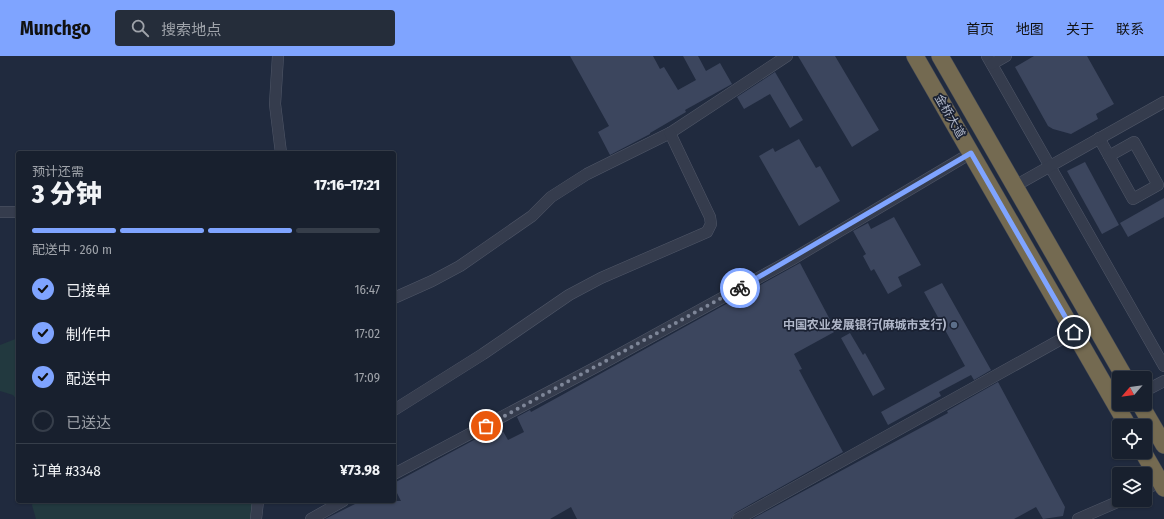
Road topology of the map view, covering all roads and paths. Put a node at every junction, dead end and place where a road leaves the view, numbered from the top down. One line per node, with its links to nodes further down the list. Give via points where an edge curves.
1 (278, 56): 10 (street, via 275,104)
2 (787, 56): 8 (street)
3 (915, 56): 11 (highway, 金桥大道)
4 (940, 56): 14 (highway, 金桥大道)
5 (1006, 56): 6 (street)
6 (990, 60): 13 (street)
7 (1164, 102): 9 (street)
8 (670, 133): 17 (street, via 587,174 551,197 532,216 460,266); 23 (street, via 710,217 711,224 706,232 601,278 569,295 483,354)
9 (1099, 138): 12 (street); 13 (street)
10 (281, 151)
11 (971, 153): 18 (highway, 金桥大道); 28 (street, via 791,260)
12 (1109, 156): 12 (street, via 1134,142 1158,186 1133,199)
13 (1050, 167): 14 (street); 19 (street)
14 (1015, 186): 20 (highway, 金桥大道)
15 (0, 212): 16 (street)
16 (16, 212)
17 (396, 297)
18 (1074, 332): 25 (highway, 金桥大道); 36 (street)
19 (1164, 366)
20 (1121, 371)
21 (1164, 381): 22 (street)
22 (1152, 387)
23 (396, 409)
24 (1144, 411): 26 (highway)
25 (1124, 419)
26 (1164, 445)
27 (1147, 459): 29 (highway)
28 (396, 473)
29 (1162, 485): 30 (street)
30 (1152, 487)
31 (258, 503): 34 (street)
32 (339, 503): 35 (street)
33 (1112, 504): 37 (street)
34 (256, 519)
35 (310, 519)
36 (738, 519)
37 (1078, 519)

